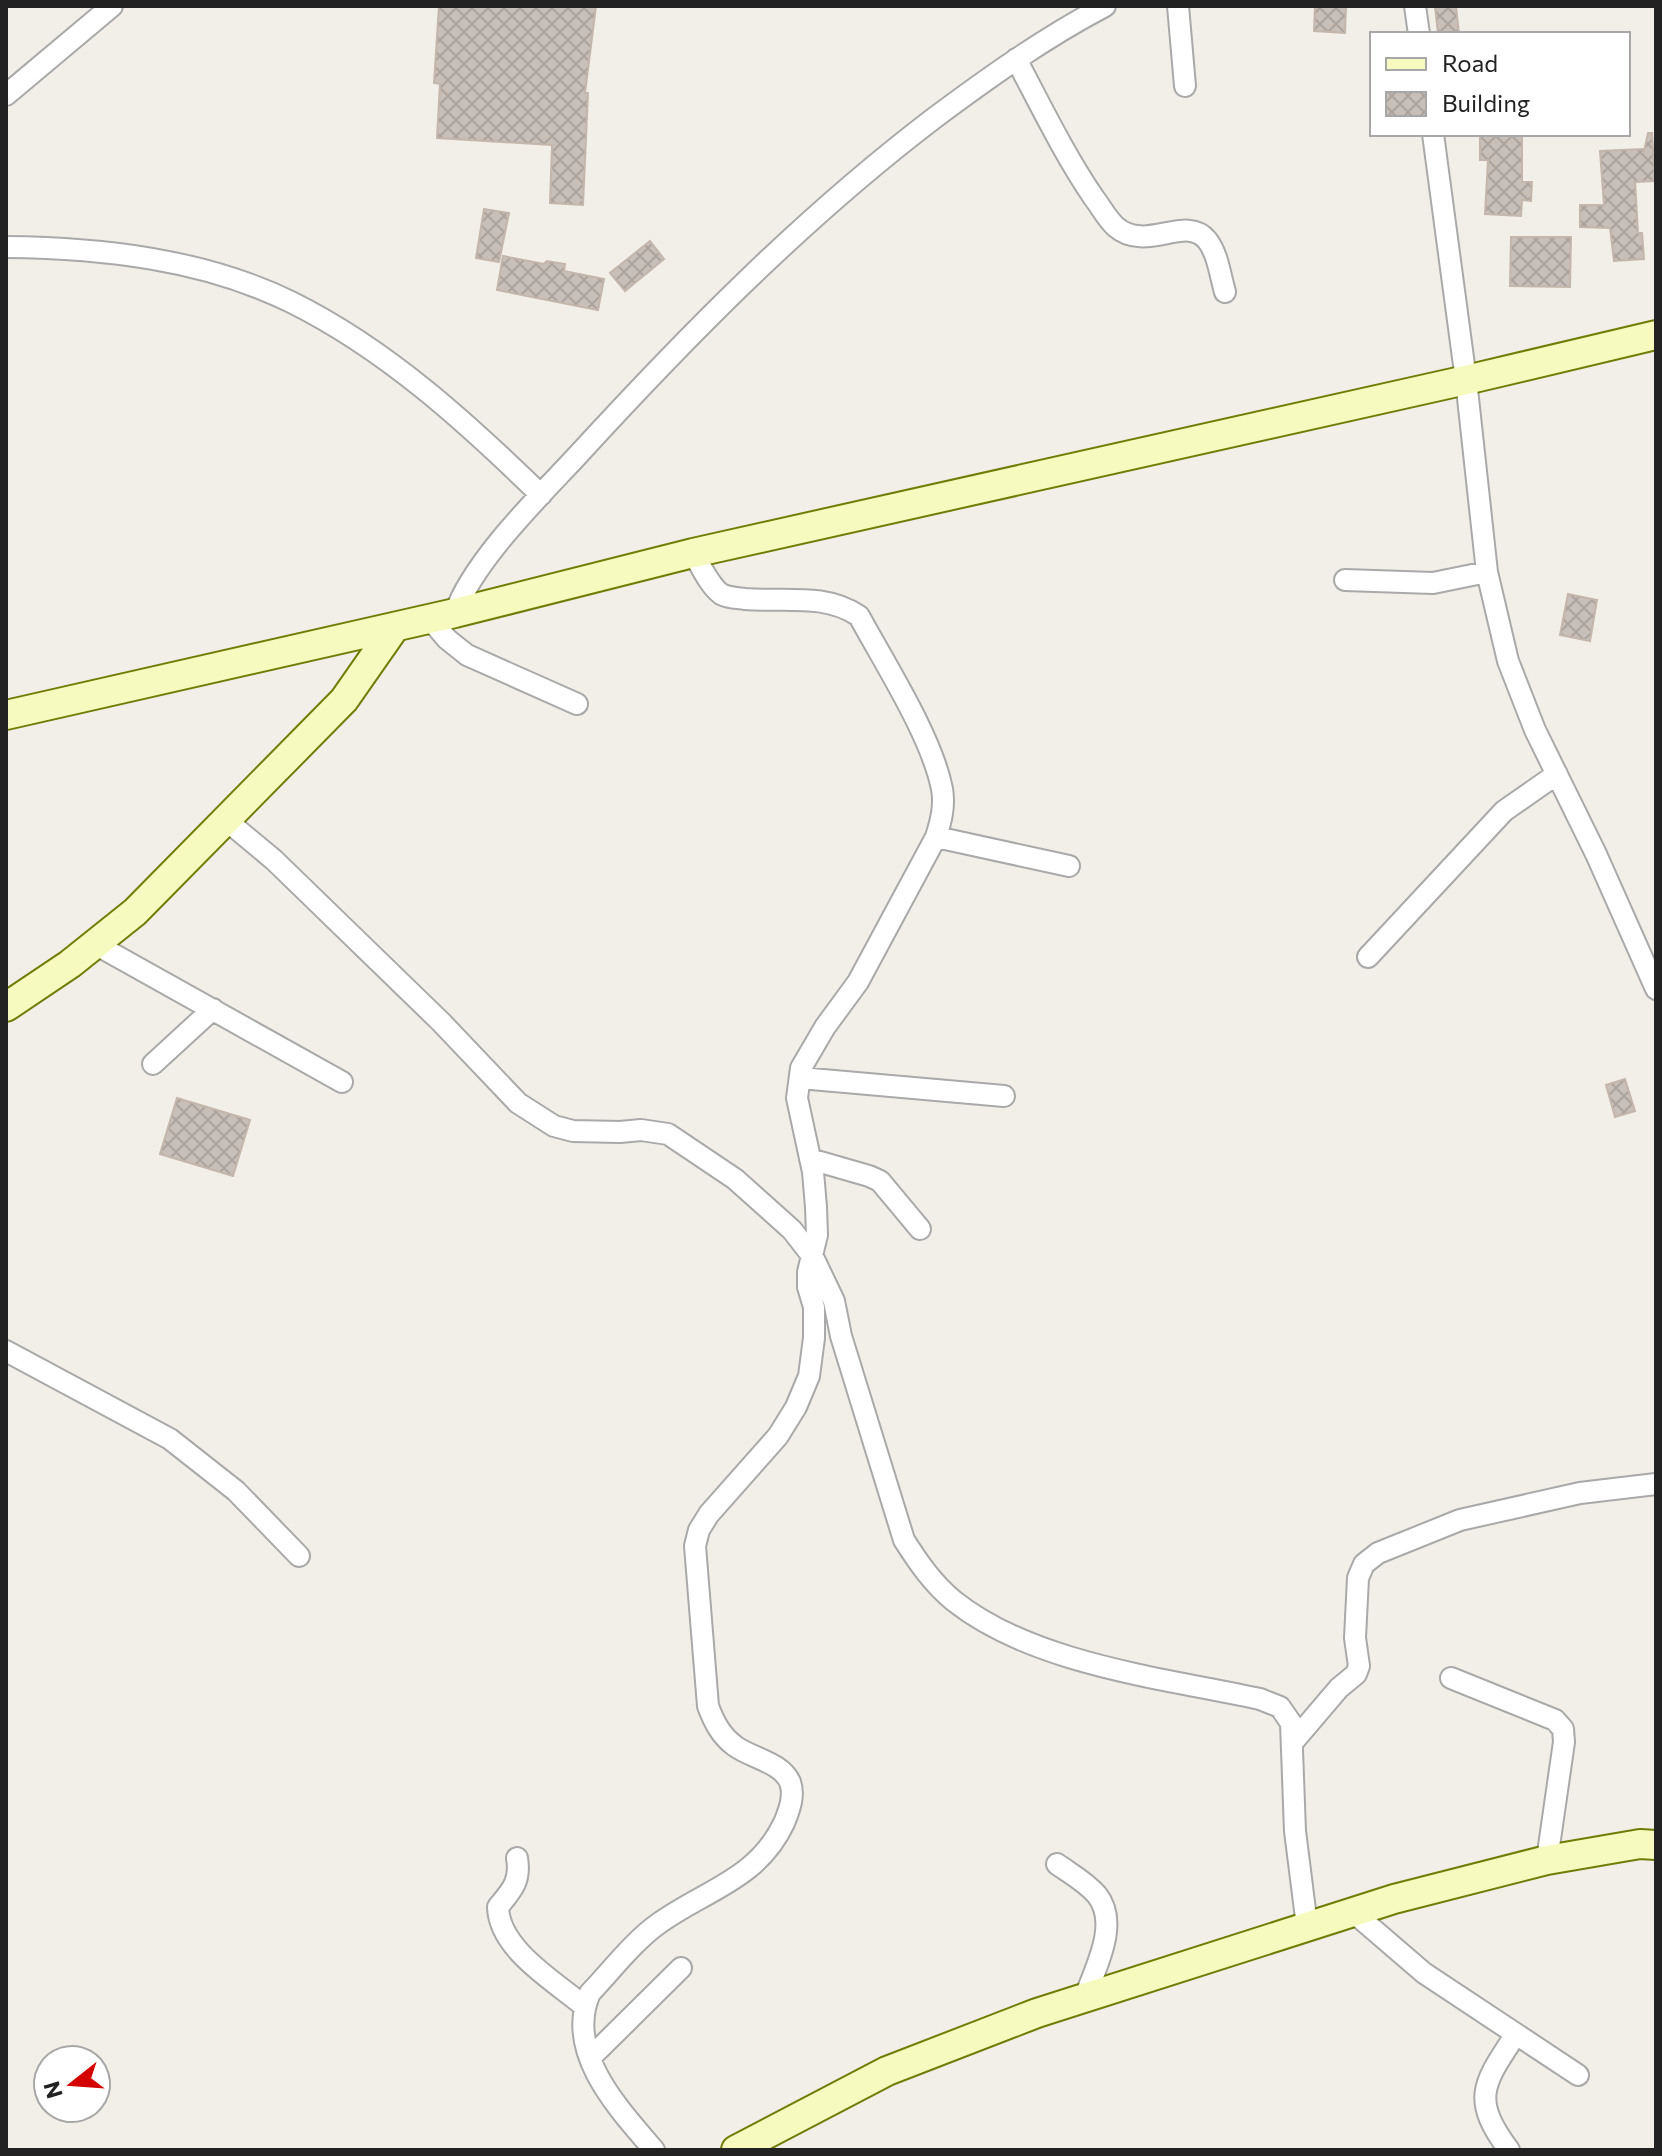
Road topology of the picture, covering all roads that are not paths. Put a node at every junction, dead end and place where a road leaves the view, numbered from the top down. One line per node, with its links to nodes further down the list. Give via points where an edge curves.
1 (112, 6): 8 (street)
2 (1105, 6): 6 (street)
3 (1178, 6): 7 (street)
4 (1415, 6): 5 (street)
5 (1419, 32)
6 (1016, 59): 11 (street, via 1077,173 1113,225 1140,238 1197,232 1213,251); 14 (street, via 898,146 757,269)
7 (1185, 86)
8 (6, 95)
9 (1433, 136): 13 (street)
10 (6, 247): 14 (street, via 72,248 157,260 217,274 288,301 384,359 453,413)
11 (1225, 292)
12 (1656, 335): 13 (main road)
13 (1466, 380): 15 (main road); 16 (street)
14 (541, 495): 18 (street)
15 (693, 553): 18 (main road); 24 (street, via 722,595 816,600 844,606 859,616 933,757 943,790)
16 (1487, 572): 17 (street, via 1433,583); 22 (street, via 1508,661)
17 (1345, 580)
18 (442, 616): 19 (main road); 20 (street, via 447,639 467,655)
19 (395, 627): 21 (main road); 23 (main road, via 344,700)
20 (577, 704)
21 (6, 715)
22 (1557, 774): 27 (street, via 1504,811); 28 (street)
23 (226, 820): 26 (main road, via 135,912); 37 (street, via 274,860 518,1103 554,1126 573,1131 668,1134 735,1179 792,1230)
24 (936, 837): 25 (street); 32 (street, via 858,982 801,1068)
25 (1069, 866)
26 (95, 944): 29 (main road); 30 (street)
27 (1368, 957)
28 (1656, 989)
29 (6, 1007)
30 (213, 1009): 31 (street); 33 (street)
31 (153, 1064)
32 (800, 1078): 34 (street); 35 (street, via 797,1098)
33 (342, 1082)
34 (1004, 1096)
35 (810, 1159): 36 (street, via 880,1181); 37 (street, via 816,1207)
36 (920, 1229)
37 (813, 1257): 42 (street, via 834,1301 904,1540 921,1568 953,1600 998,1630 1094,1665 1280,1707 1291,1723); 51 (street, via 808,1272 814,1307 809,1376 778,1436 709,1514 695,1546 713,1721 737,1747 789,1780 789,1812 759,1861 657,1924 590,1993)
38 (6, 1351): 40 (street, via 170,1439 236,1491)
39 (1656, 1484): 42 (street, via 1580,1493 1460,1520 1378,1553 1364,1564 1358,1578 1356,1674)
40 (299, 1556)
41 (1451, 1678): 45 (street, via 1555,1720 1563,1729)
42 (1293, 1742): 48 (street, via 1295,1831)
43 (1656, 1845): 45 (main road)
44 (517, 1858): 51 (street, via 520,1874 498,1907 499,1920 516,1949)
45 (1547, 1860): 47 (main road)
46 (1057, 1864): 50 (street, via 1099,1897 1104,1911 1105,1938)
47 (1353, 1912): 48 (main road); 52 (street, via 1424,1973)
48 (1307, 1926): 50 (main road)
49 (681, 1968): 53 (street)
50 (1085, 1997): 56 (main road, via 887,2071)
51 (584, 2006): 53 (street, via 584,2037)
52 (1516, 2034): 54 (street); 57 (street, via 1490,2073 1484,2095 1494,2130)
53 (591, 2057): 55 (street, via 603,2086)
54 (1578, 2075)
55 (654, 2150)
56 (736, 2150)
57 (1509, 2150)

